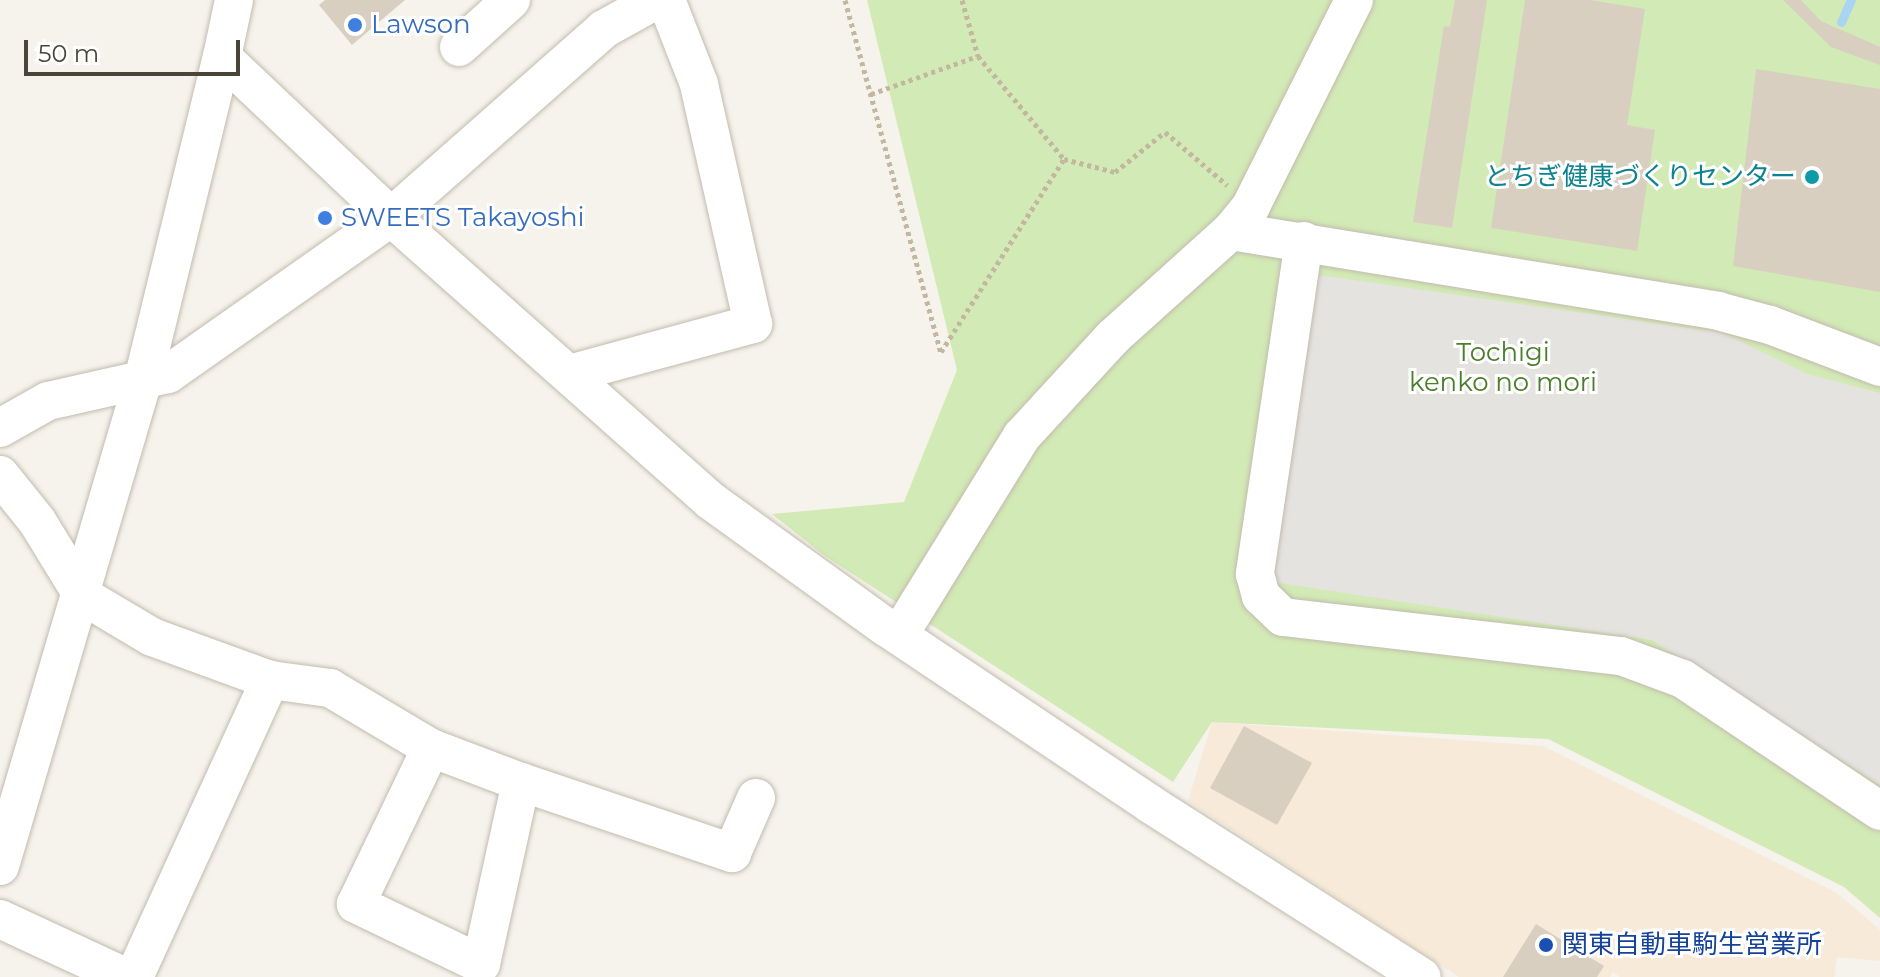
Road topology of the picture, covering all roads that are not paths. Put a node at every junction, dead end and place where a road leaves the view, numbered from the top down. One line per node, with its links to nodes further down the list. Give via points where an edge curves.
1 (234, 0): 7 (street)
2 (511, 0): 6 (street)
3 (656, 0): 8 (street, via 604,29)
4 (666, 0): 12 (street, via 699,84 753,324)
5 (1354, 0): 9 (street)
6 (459, 47)
7 (222, 57): 8 (street); 13 (street)
8 (391, 217): 12 (street); 13 (street, via 168,374)
9 (1241, 218): 10 (street); 17 (street, via 1112,338 1022,436)
10 (1304, 241): 11 (street, via 1718,311); 22 (street, via 1255,574 1261,596 1283,617 1621,656 1683,679)
11 (1880, 367)
12 (569, 374): 17 (street, via 711,501)
13 (143, 380): 14 (street, via 48,401); 16 (street)
14 (0, 428)
15 (0, 475): 16 (street, via 37,521)
16 (83, 596): 18 (street, via 152,637); 23 (street)
17 (899, 635): 27 (street)
18 (270, 680): 19 (street, via 330,688); 26 (street)
19 (431, 748): 20 (street); 20 (street, via 356,904 481,964)
20 (521, 782): 21 (street, via 732,853)
21 (756, 798)
22 (1880, 811)
23 (0, 866)
24 (0, 919): 25 (street)
25 (125, 977)
26 (134, 977)
27 (1422, 977)

